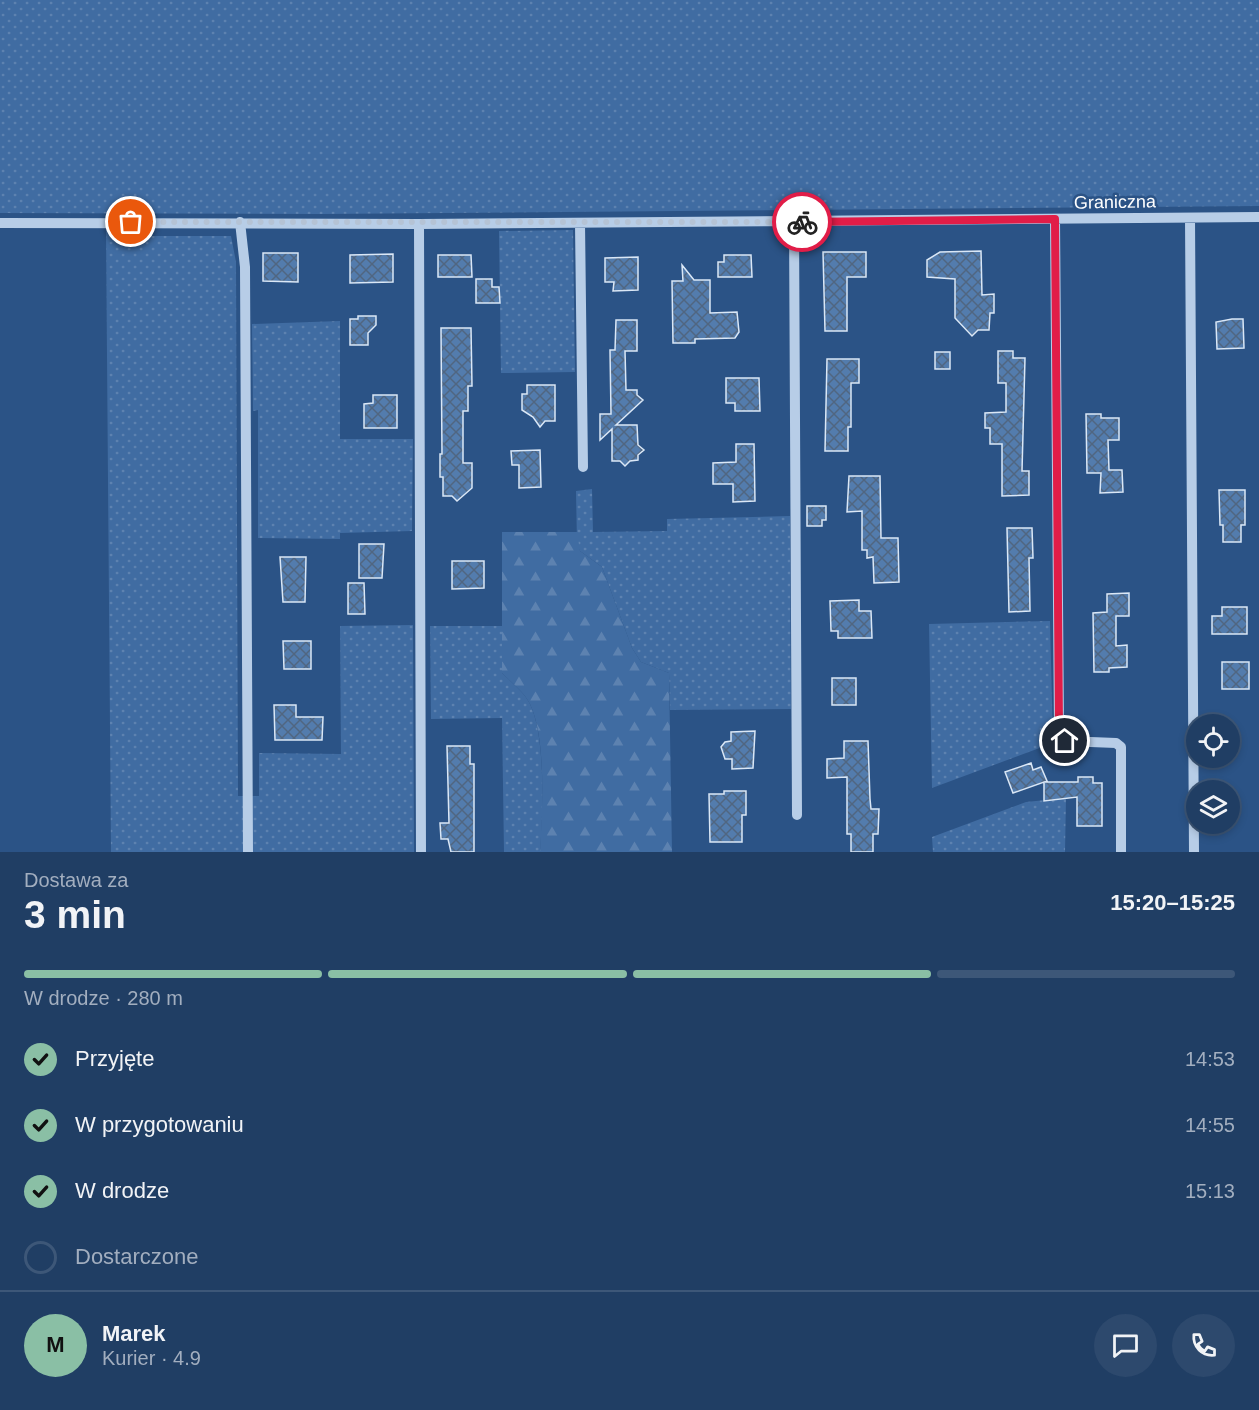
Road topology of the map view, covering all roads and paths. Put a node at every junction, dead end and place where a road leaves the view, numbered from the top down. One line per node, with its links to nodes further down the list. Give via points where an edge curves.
1 (1259, 217): 2 (street, Graniczna)
2 (1190, 218): 3 (street, Graniczna); 14 (street)
3 (1055, 219): 5 (street, Graniczna); 13 (street, via 1059,729 1065,741 1116,743 1121,747)
4 (240, 222): 6 (street, Graniczna); 8 (street, Graniczna); 11 (street, via 245,267)
5 (794, 222): 7 (street, Graniczna); 10 (street)
6 (0, 223)
7 (580, 223): 8 (street, Graniczna); 9 (street)
8 (419, 224): 12 (street)
9 (584, 467)
10 (797, 816)
11 (248, 852)
12 (421, 852)
13 (1122, 852)
14 (1194, 852)

